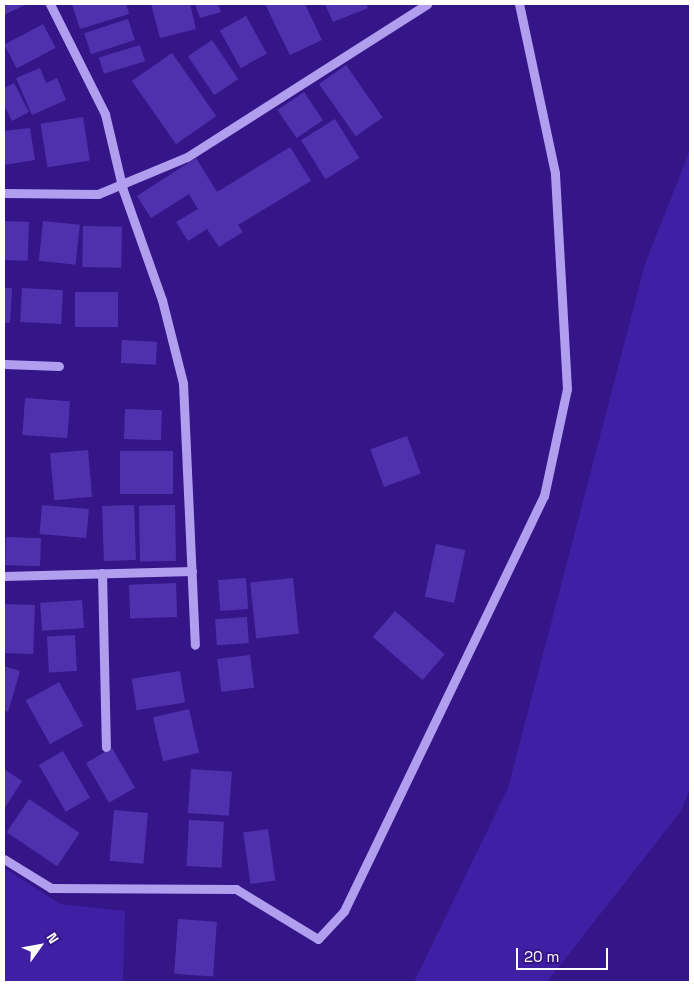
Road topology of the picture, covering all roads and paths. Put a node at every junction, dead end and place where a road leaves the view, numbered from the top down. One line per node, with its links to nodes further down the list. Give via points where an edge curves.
1 (50, 4): 4 (street, via 106,114)
2 (427, 4): 4 (street, via 187,157)
3 (519, 4): 13 (street, via 554,173 567,390 544,496 344,911 318,940 236,889 51,888)
4 (122, 184): 5 (street, via 98,194); 8 (street, via 162,300 183,383)
5 (4, 193)
6 (4, 364): 7 (street)
7 (59, 366)
8 (192, 571): 9 (street); 11 (street)
9 (102, 573): 10 (street); 12 (street)
10 (4, 576)
11 (194, 646)
12 (106, 747)
13 (4, 859)

